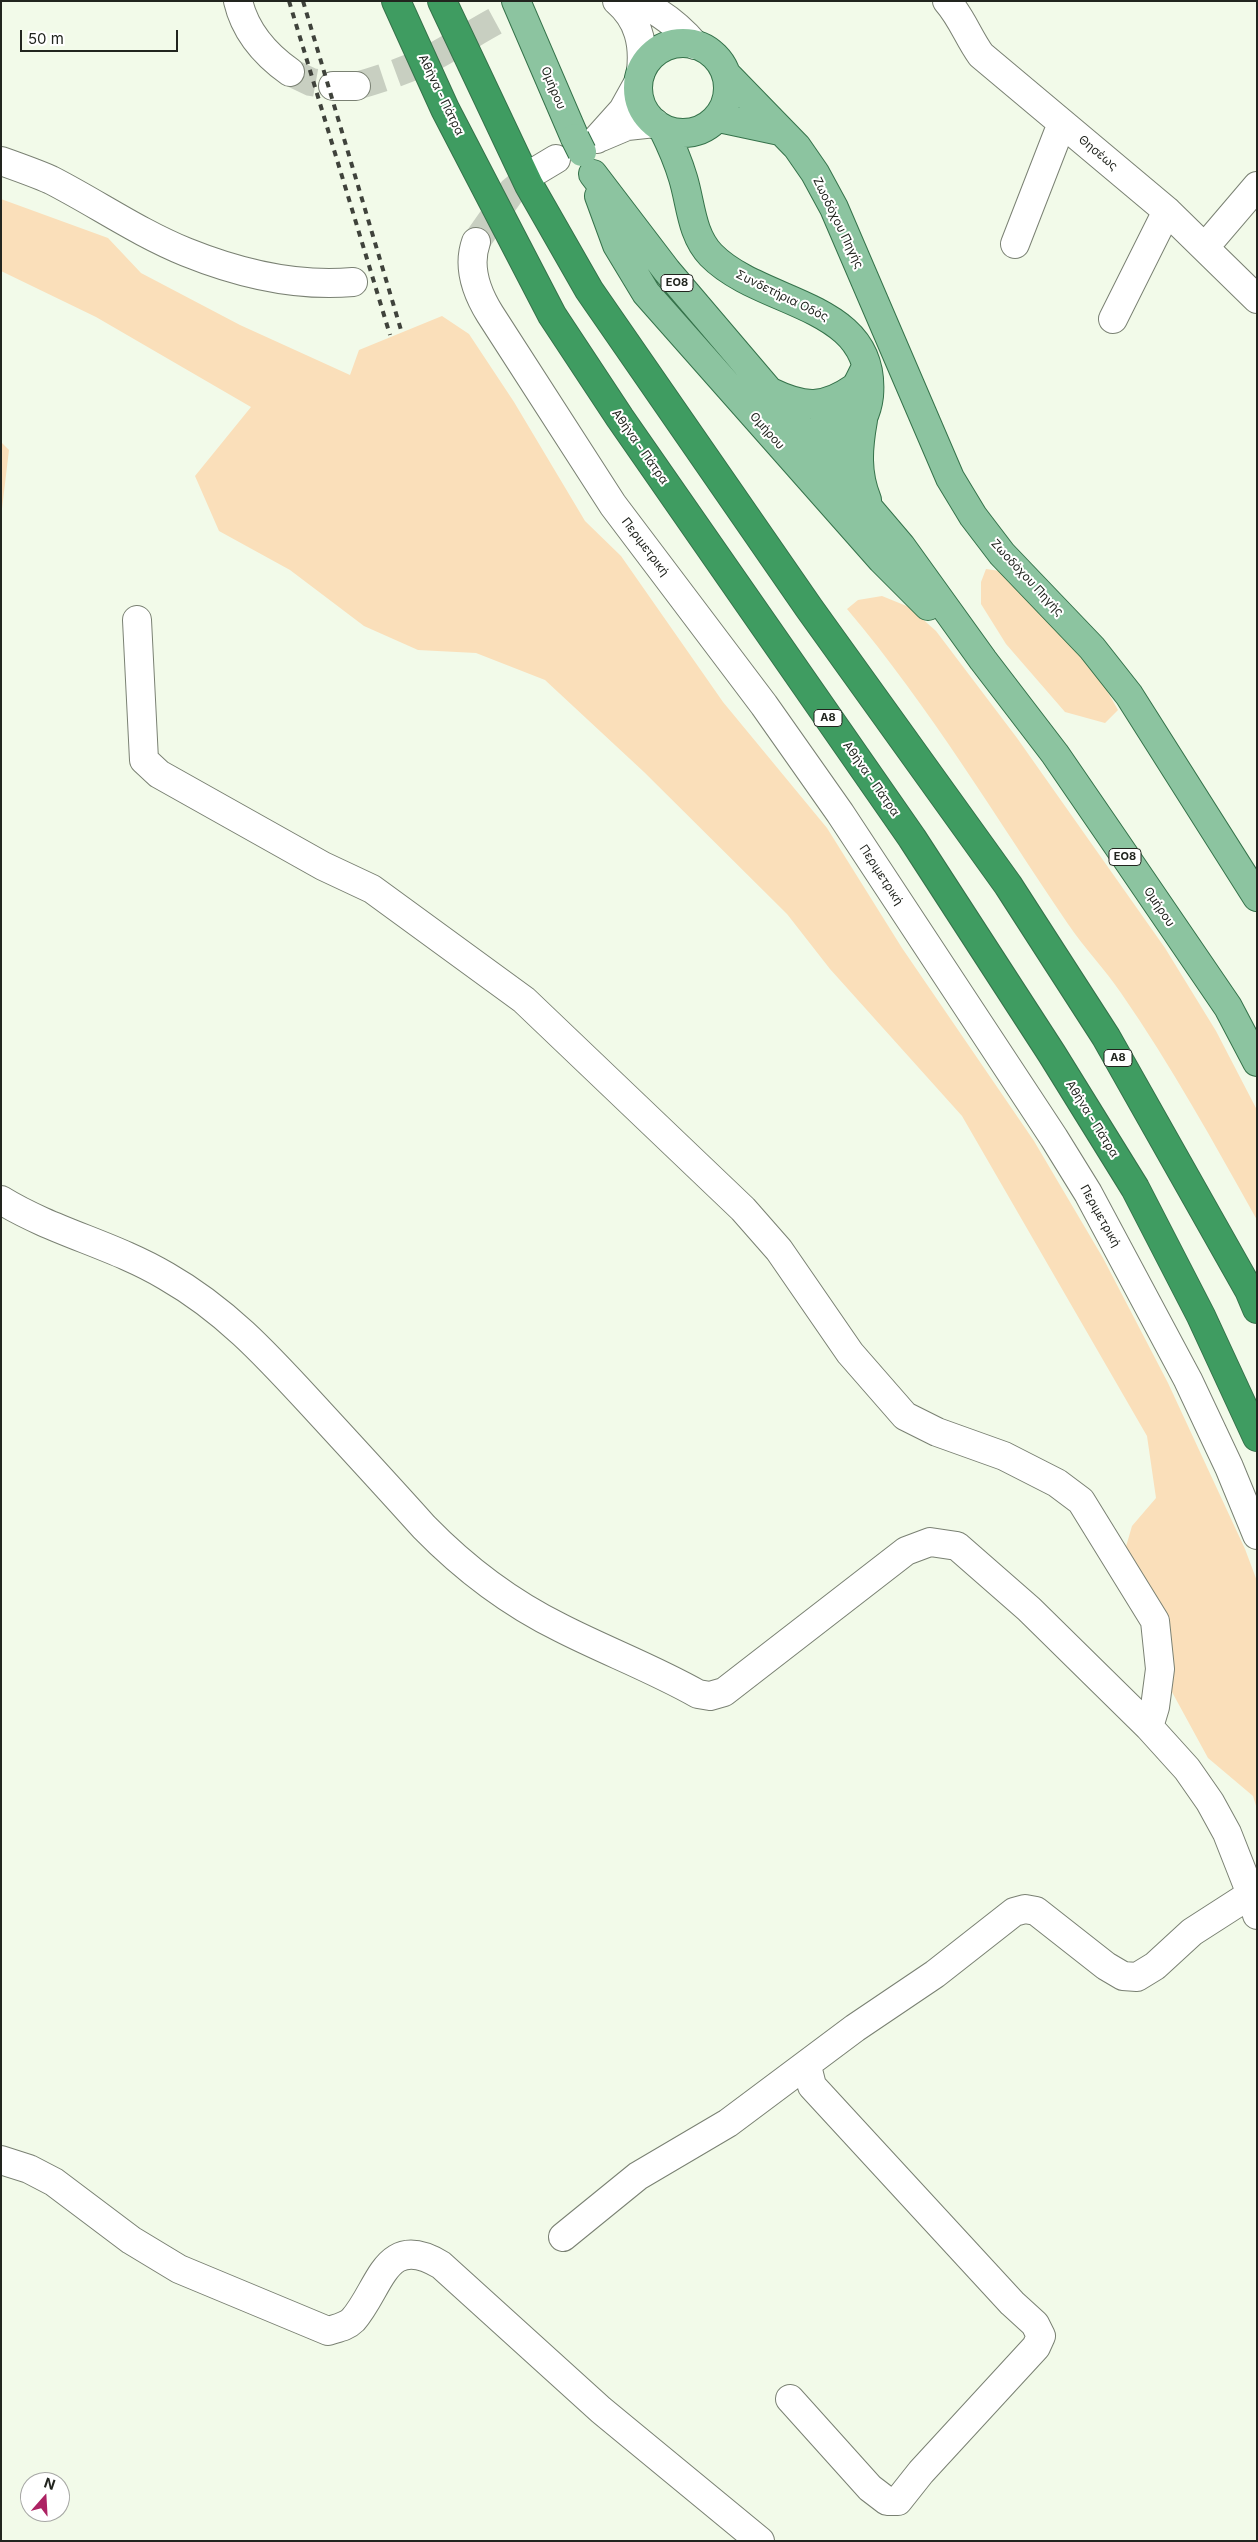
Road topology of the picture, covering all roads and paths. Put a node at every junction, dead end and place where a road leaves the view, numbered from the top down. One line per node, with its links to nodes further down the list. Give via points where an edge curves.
1 (238, 1): 9 (street, via 256,40)
2 (396, 1): 39 (highway, Αθήνα - Πάτρα / Α8, via 446,109 552,315 912,838 1052,1054 1135,1188 1201,1316)
3 (442, 1): 38 (highway, Α8, via 529,185 589,290 809,608 1013,893 1106,1037)
4 (516, 1): 16 (main road, Ομήρου / ΕΟ8)
5 (617, 1): 11 (street, via 627,10 639,30 643,52)
6 (637, 1): 8 (street, via 657,10)
7 (960, 6): 13 (street, Θησέως, via 969,39 981,55)
8 (695, 45): 10 (main road, via 709,51); 11 (main road, via 681,43 655,52)
9 (290, 72)
10 (727, 75): 12 (main road, via 725,104); 15 (main road, Ζωοδόχου Πηγής)
11 (640, 77): 14 (main road, via 641,104); 14 (street, via 623,110 597,139 611,130 627,126)
12 (714, 121): 14 (main road, via 696,131 684,133); 15 (main road); 19 (main road, Συνδετήρια Οδός, via 695,155)
13 (1062, 123): 20 (street, Θησέως); 22 (street)
14 (659, 126): 19 (main road, Συνδετήρια Οδός, via 677,161)
15 (780, 131): 35 (main road, Ζωοδόχου Πηγής, via 810,167 834,208 946,470 973,516 1002,554 1092,648 1129,695)
16 (583, 155): 28 (main road, Ομήρου / ΕΟ8, via 662,265); 31 (main road, Ομήρου / ΕΟ8, via 617,245 646,293)
17 (1, 161): 24 (street, via 49,179 185,251 222,264 273,277 333,284)
18 (1257, 186): 23 (street)
19 (688, 198): 27 (main road, Συνδετήρια Οδός, via 699,238 711,255 746,279 847,331 860,346)
20 (1167, 211): 23 (street, Θησέως); 26 (street)
21 (476, 242): 40 (street, Περιμετρική, via 473,252 476,283 500,330 613,505 764,705 840,813 1088,1194 1188,1380)
22 (1015, 244)
23 (1205, 247): 25 (street, Θησέως)
24 (353, 282)
25 (1257, 299)
26 (1113, 320)
27 (862, 376): 28 (main road, via 840,398 821,404 803,404); 29 (main road, Συνδετήρια Οδός, via 870,386); 30 (main road, Συνδετήρια Οδός)
28 (766, 389): 30 (main road, Ομήρου / ΕΟ8)
29 (863, 416): 30 (main road, Συνδετήρια Οδός, via 848,440); 32 (main road, via 858,468)
30 (817, 446): 31 (main road, Συνδετήρια Οδός); 32 (main road, Ομήρου / ΕΟ8)
31 (794, 461): 34 (main road, Ομήρου / ΕΟ8, via 882,560)
32 (872, 511): 34 (main road, Ομήρου / ΕΟ8)
33 (137, 620): 41 (street, via 144,760 159,774 323,866 372,889 524,1000 743,1209 779,1250 850,1353 905,1416 937,1432 1004,1456 1057,1483 1081,1501 1155,1621 1160,1669)
34 (983, 660): 36 (main road, Ομήρου / ΕΟ8, via 1055,754 1114,840 1228,1008)
35 (1257, 897)
36 (1257, 1062)
37 (1, 1200): 41 (street, via 44,1224 124,1255 166,1276 213,1307 255,1342 445,1549 472,1571 560,1628 698,1694 710,1696 724,1692 878,1571 906,1551 930,1542 957,1546 980,1565)
38 (1257, 1309)
39 (1257, 1438)
40 (1257, 1535)
41 (1149, 1727): 42 (street, via 1187,1769 1210,1802 1227,1833)
42 (1254, 1905): 43 (street, via 1192,1932 1155,1966 1137,1977 1123,1976 1106,1966 1036,1911 1014,1912 935,1974)
43 (806, 2066): 45 (street, via 728,2123 638,2176); 46 (street, via 812,2086 1035,2324 1041,2336 1036,2347 898,2501 887,2502 870,2488)
44 (1, 2160): 47 (street, via 54,2182 138,2245 179,2269 328,2330 352,2320 387,2264 408,2254 426,2256 441,2265 600,2410)
45 (563, 2237)
46 (790, 2399)
47 (760, 2541)

